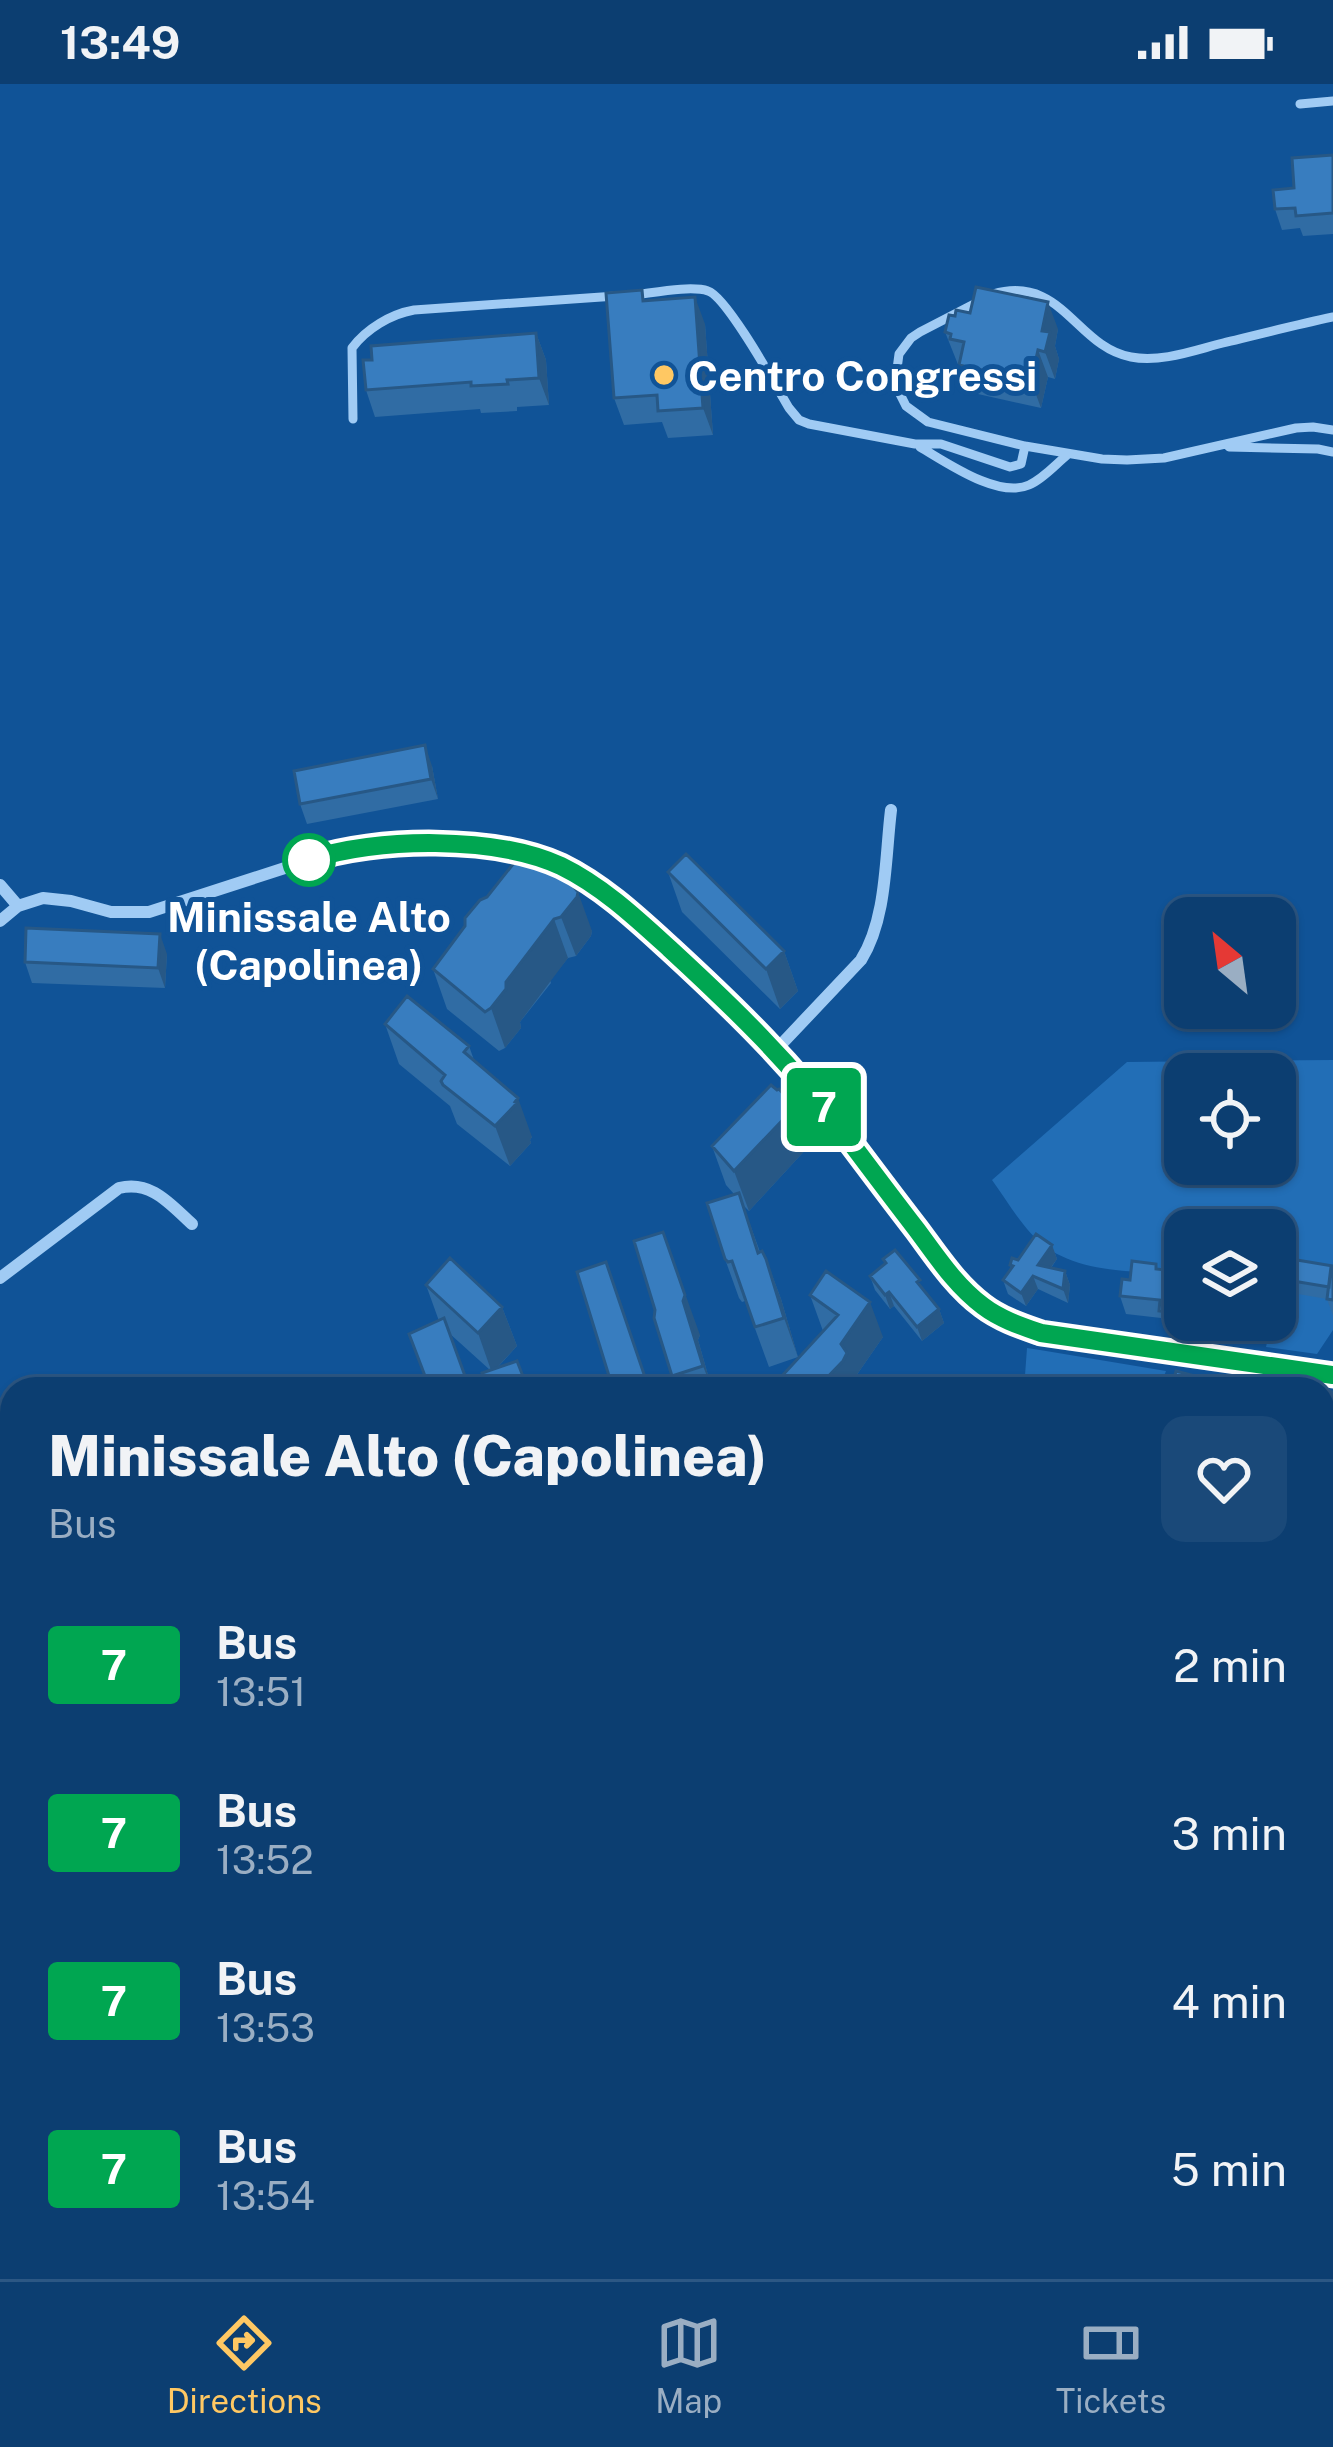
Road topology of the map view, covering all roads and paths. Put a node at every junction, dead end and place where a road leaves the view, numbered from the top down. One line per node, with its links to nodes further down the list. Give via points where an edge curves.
1 (1333, 101): 2 (lane)
2 (1300, 104)
3 (1333, 316): 7 (lane, via 1178,355 1134,358 1101,344 1050,299 1006,291 910,338 896,362 906,406 928,422)
4 (353, 419): 6 (lane, via 352,348 402,312 697,290 722,301 800,420)
5 (1333, 430): 8 (lane, via 1296,428)
6 (915, 444): 7 (lane, via 941,444 1010,467 1021,464); 10 (lane, via 1008,489 1024,488)
7 (1025, 446): 10 (lane)
8 (1218, 447): 9 (lane); 10 (lane, via 1127,460)
9 (1333, 452)
10 (1069, 454)
11 (891, 810): 15 (street, via 871,943)
12 (0, 885): 13 (street)
13 (18, 906): 14 (street); 15 (street, via 43,898 149,912 342,850 499,848 590,882)
14 (0, 921)
15 (776, 1051): 18 (street, via 948,1272 998,1316 1041,1333)
16 (191, 1224): 17 (street, via 154,1191 127,1186)
17 (0, 1278)
18 (1333, 1375)

